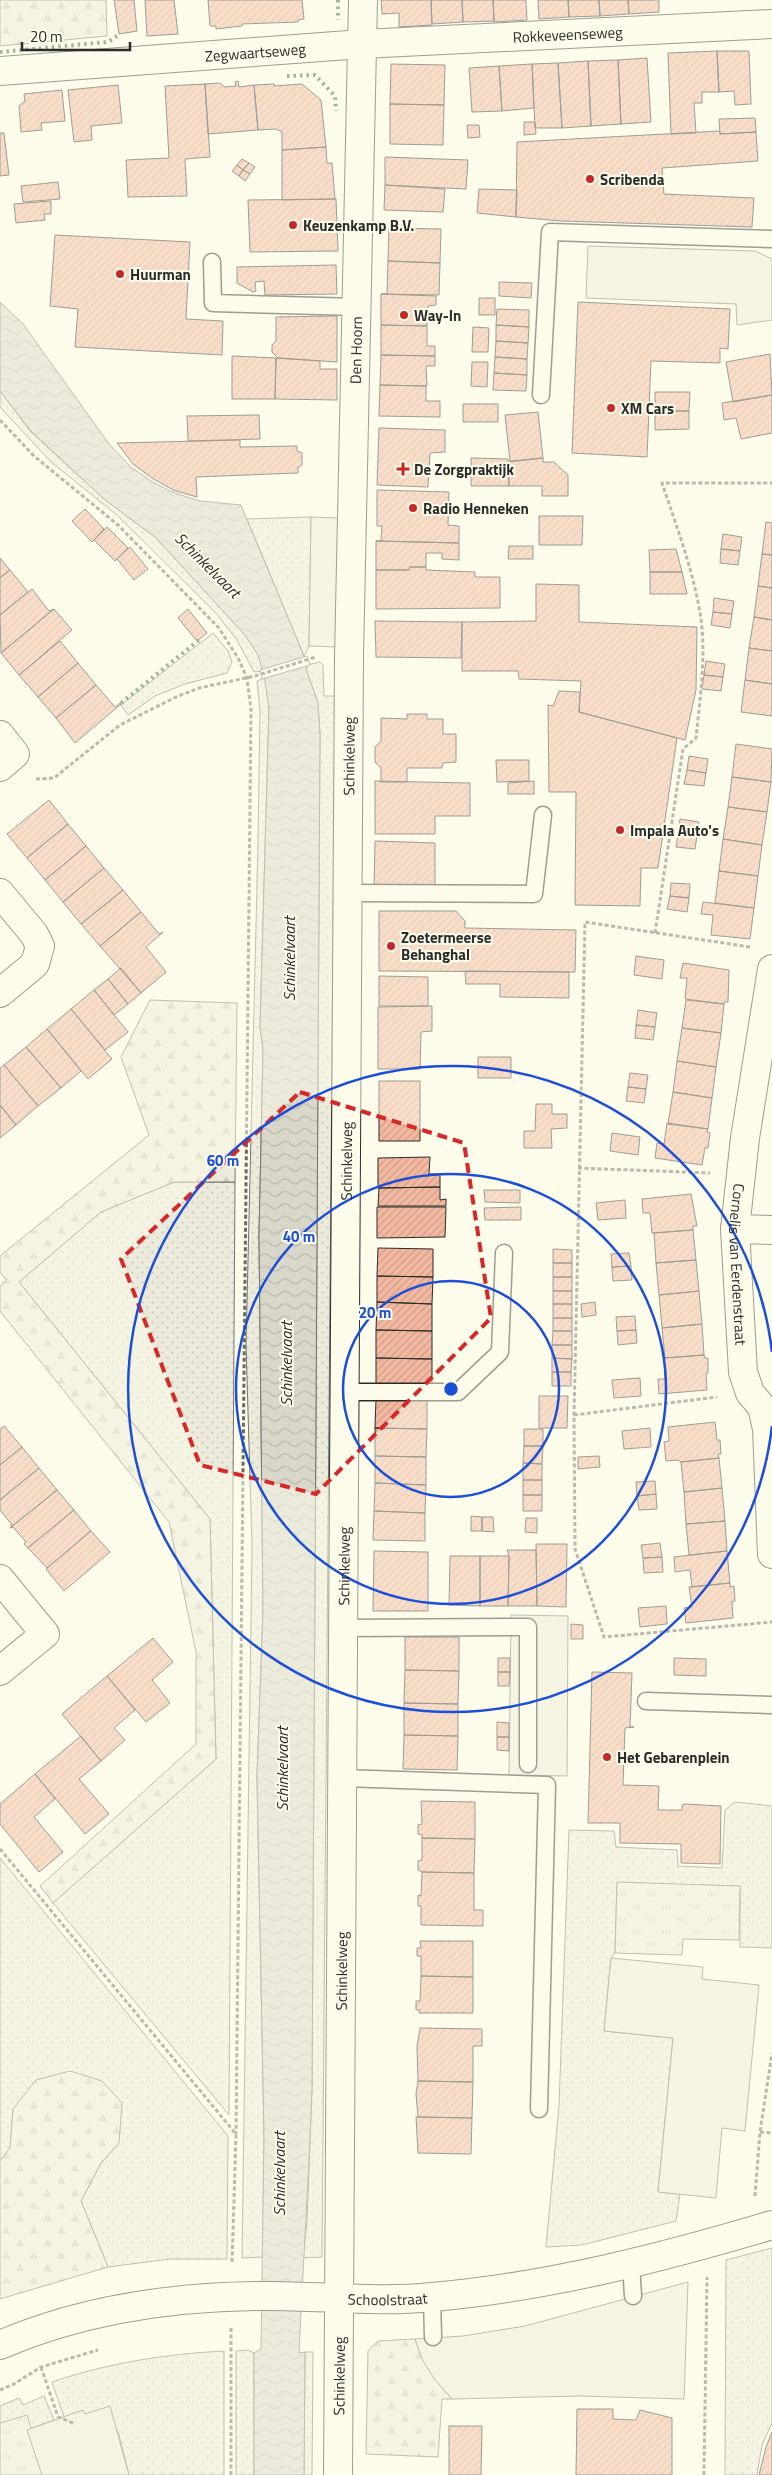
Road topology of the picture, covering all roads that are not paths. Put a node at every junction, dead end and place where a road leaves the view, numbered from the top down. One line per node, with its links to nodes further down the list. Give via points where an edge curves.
1 (362, 0): 3 (street, Den Hoorn)
2 (772, 24): 3 (street, Rokkeveenseweg)
3 (362, 44): 4 (street, Zegwaartseweg); 7 (street, Den Hoorn)
4 (0, 71)
5 (772, 239): 8 (lane, via 550,232)
6 (212, 262): 7 (lane, via 213,303)
7 (357, 306): 9 (street, Den Hoorn)
8 (541, 395)
9 (349, 657): 14 (street, Schinkelweg)
10 (0, 735): 11 (street, via 15,754)
11 (0, 767)
12 (544, 815): 14 (lane, via 534,894)
13 (0, 893): 16 (street, via 40,946 35,964)
14 (348, 893): 20 (street, Schinkelweg)
15 (772, 969): 17 (street, Cornelis van Eerdenstraat)
16 (0, 993)
17 (735, 1229): 18 (street); 21 (street, Cornelis van Eerdenstraat, via 743,1372 750,1393 762,1407 767,1429)
18 (772, 1230)
19 (504, 1253): 20 (lane, via 500,1352 458,1392)
20 (345, 1392): 23 (street, Schinkelweg)
21 (772, 1554)
22 (0, 1579): 24 (street, via 45,1634)
23 (344, 1628): 27 (lane, via 528,1627); 28 (street, Schinkelweg)
24 (0, 1671)
25 (646, 1701): 26 (lane)
26 (772, 1705)
27 (528, 1764)
28 (343, 1778): 29 (lane, via 547,1784); 33 (street, Schinkelweg)
29 (539, 2109)
30 (762, 2228): 31 (street, Schoolstraat)
31 (631, 2262): 32 (lane); 34 (street, Schoolstraat, via 552,2281)
32 (633, 2296)
33 (340, 2298): 34 (street, Schoolstraat); 36 (street, Schoolstraat, via 232,2297 158,2303 103,2312); 37 (street, Schinkelweg)
34 (432, 2298): 35 (lane)
35 (433, 2337)
36 (0, 2345)
37 (338, 2475)

